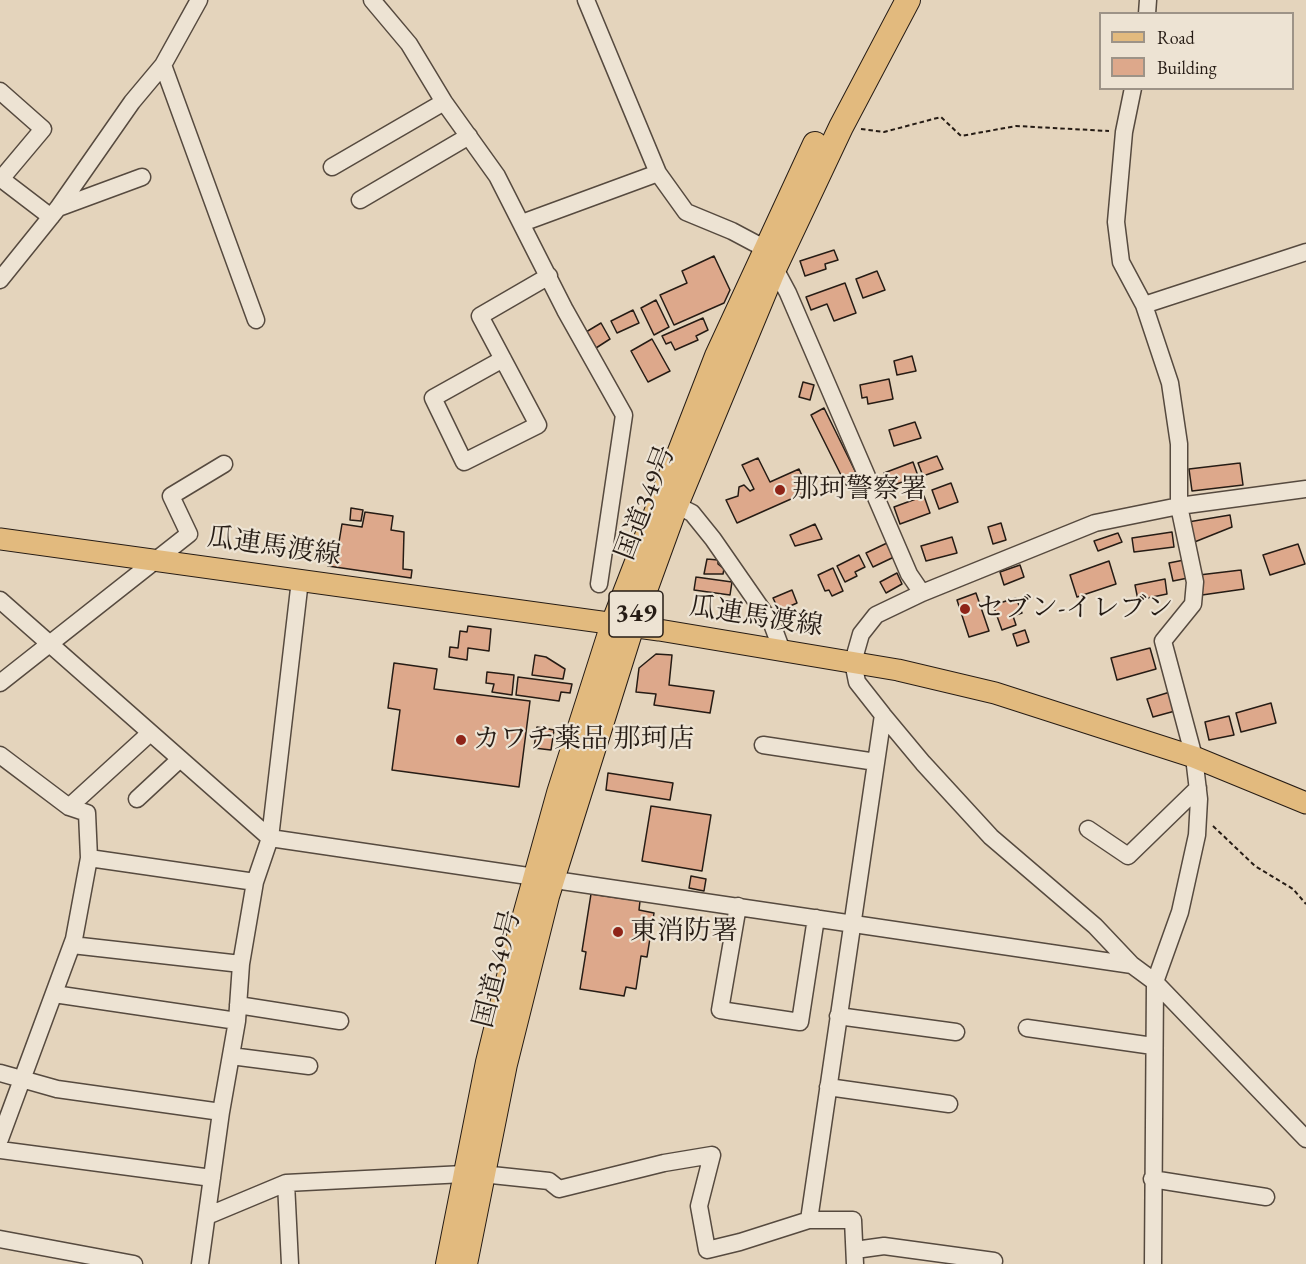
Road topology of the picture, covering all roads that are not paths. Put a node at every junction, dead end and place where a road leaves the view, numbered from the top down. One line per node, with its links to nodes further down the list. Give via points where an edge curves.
1 (199, 0): 6 (street)
2 (372, 0): 9 (street, via 409,44)
3 (586, 0): 12 (street)
4 (890, 0): 19 (highway, 国道349号 / 349, via 825,123)
5 (908, 0): 19 (highway, 国道349号 / 349)
6 (163, 65): 16 (street, via 132,102); 23 (street)
7 (0, 90): 14 (street, via 43,129)
8 (1133, 90): 22 (street, via 1124,132 1116,222 1121,262)
9 (444, 102): 10 (street); 11 (street)
10 (469, 136): 15 (street); 17 (street, via 497,176)
11 (332, 167)
12 (658, 173): 17 (street); 19 (street, via 686,212 732,231)
13 (142, 177): 16 (street)
14 (1, 178): 16 (street)
15 (360, 200)
16 (54, 213): 21 (street)
17 (522, 223): 20 (street)
18 (1306, 252): 22 (street)
19 (769, 259): 27 (highway, 国道349号 / 349); 33 (street, via 788,293 909,574); 35 (highway, 国道349号 / 349, via 713,367)
20 (549, 276): 24 (street, via 480,316); 32 (street, via 624,415)
21 (0, 280)
22 (1144, 305): 28 (street, via 1170,383 1179,444)
23 (256, 320)
24 (503, 359): 24 (street, via 538,425 464,462 433,398)
25 (224, 464): 30 (street, via 171,496 189,534)
26 (1306, 489): 28 (street)
27 (676, 506): 35 (highway, 国道349号 / 349); 37 (street, via 692,513 713,539 772,624)
28 (1179, 506): 33 (street, via 1095,523); 44 (street, via 1195,582 1193,604 1163,641)
29 (0, 539): 30 (main road, 瓜連馬渡線)
30 (154, 559): 31 (main road, 瓜連馬渡線); 36 (street)
31 (300, 580): 35 (main road, 瓜連馬渡線); 52 (street)
32 (598, 584)
33 (922, 593): 38 (street, via 876,615 861,634)
34 (0, 600): 36 (street)
35 (622, 625): 37 (main road, 瓜連馬渡線); 54 (highway, 国道349号 / 349, via 558,793)
36 (49, 643): 39 (street); 41 (street)
37 (781, 648): 38 (main road, 瓜連馬渡線)
38 (853, 662): 40 (street, via 857,682); 44 (main road, 瓜連馬渡線, via 995,693)
39 (0, 683)
40 (883, 715): 46 (street); 61 (street, via 991,837 1095,926)
41 (149, 734): 45 (street); 50 (street)
42 (763, 745): 46 (street)
43 (0, 755): 50 (street)
44 (1194, 757): 47 (street); 49 (main road, 瓜連馬渡線)
45 (179, 760): 48 (street); 52 (street)
46 (876, 762): 58 (street)
47 (1198, 788): 51 (street, via 1128,856); 62 (street, via 1197,835 1179,912)
48 (136, 799)
49 (1306, 803)
50 (69, 807): 53 (street, via 87,813)
51 (1088, 829)
52 (270, 838): 54 (street); 55 (street)
53 (89, 858): 55 (street); 59 (street)
54 (543, 878): 56 (street); 80 (highway, 国道349号 / 349, via 488,1062)
55 (255, 882): 60 (street)
56 (738, 906): 57 (street); 57 (street, via 720,1010 800,1022)
57 (816, 918): 58 (street)
58 (852, 923): 61 (street); 65 (street)
59 (72, 945): 60 (street); 63 (street)
60 (241, 964): 64 (street)
61 (1132, 965): 62 (street)
62 (1155, 982): 69 (street); 78 (street)
63 (54, 994): 64 (street); 73 (street)
64 (238, 1013): 66 (street); 70 (street)
65 (838, 1016): 68 (street); 74 (street)
66 (340, 1021)
67 (1027, 1028): 69 (street)
68 (956, 1032)
69 (1153, 1046): 82 (street)
70 (231, 1056): 71 (street); 76 (street)
71 (309, 1066)
72 (0, 1073): 73 (street)
73 (21, 1080): 76 (street, via 57,1089); 77 (street)
74 (828, 1088): 75 (street); 86 (street)
75 (949, 1104)
76 (221, 1112): 81 (street)
77 (0, 1139)
78 (1306, 1139)
79 (0, 1150): 81 (street)
80 (473, 1174): 83 (street); 86 (street, via 549,1181 559,1189 712,1155 699,1206 707,1250); 94 (highway, 国道349号 / 349); 95 (highway, 国道349号 / 349)
81 (212, 1178): 85 (street)
82 (1152, 1179): 84 (street); 96 (street)
83 (286, 1183): 85 (street); 93 (street)
84 (1266, 1197)
85 (207, 1216): 92 (street)
86 (809, 1220): 88 (street, via 853,1220)
87 (0, 1239): 90 (street)
88 (855, 1257): 89 (street, via 884,1246)
89 (994, 1261)
90 (110, 1262): 91 (street)
91 (134, 1264)
92 (200, 1264)
93 (290, 1264)
94 (448, 1264)
95 (465, 1264)
96 (1154, 1264)

